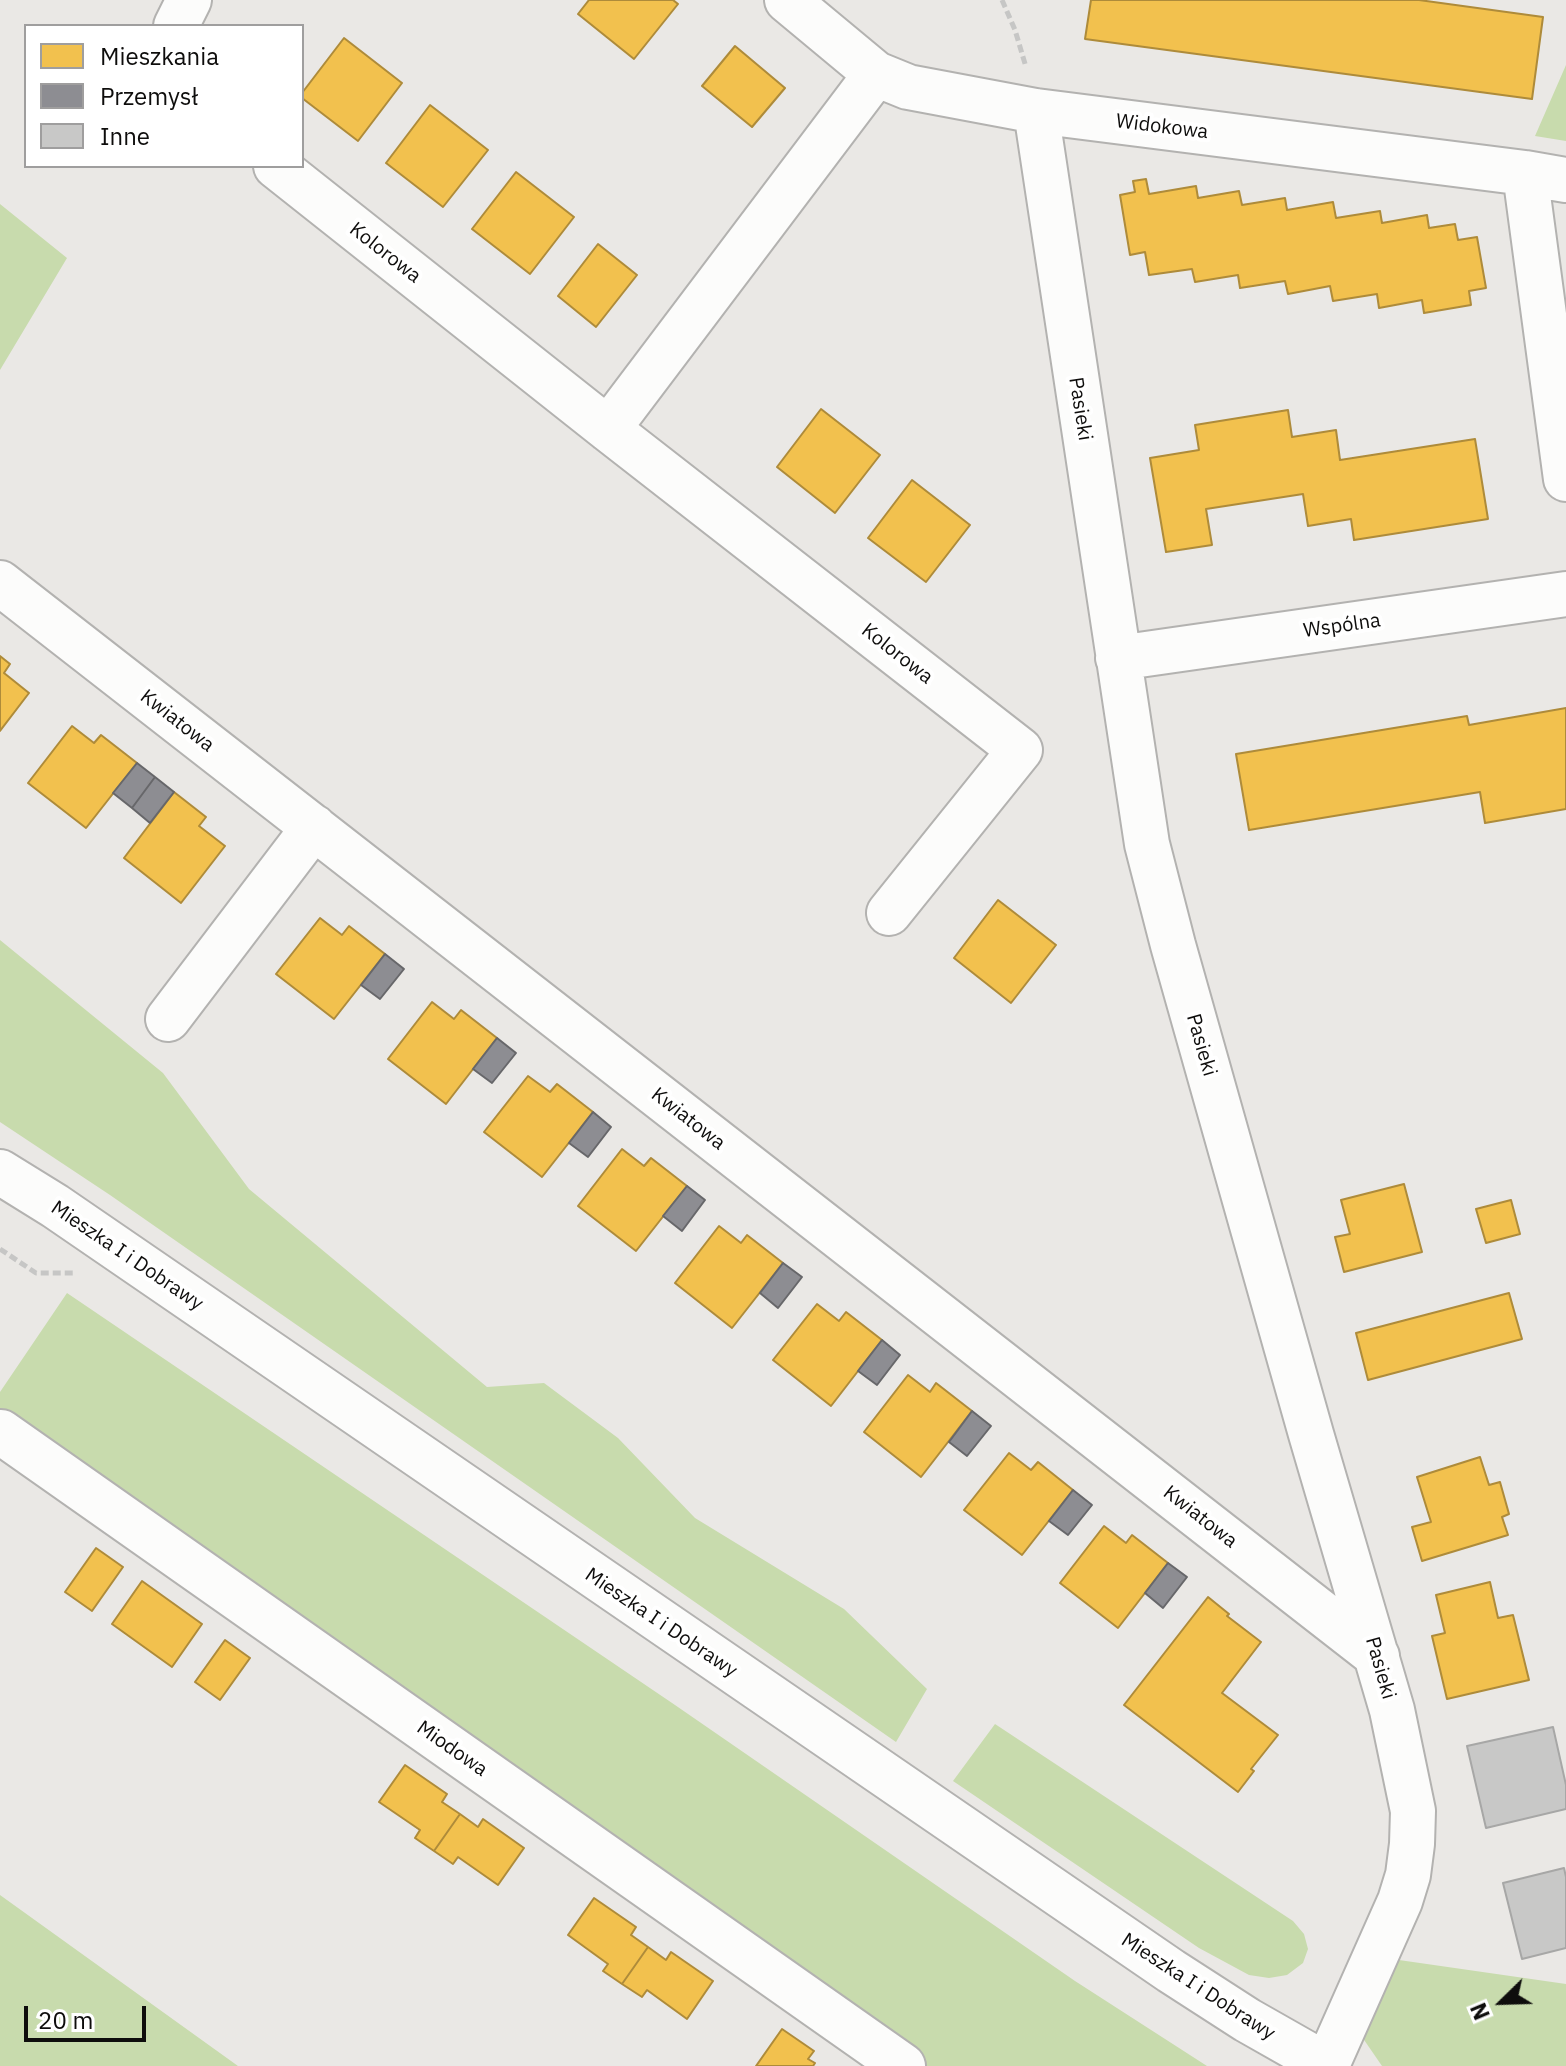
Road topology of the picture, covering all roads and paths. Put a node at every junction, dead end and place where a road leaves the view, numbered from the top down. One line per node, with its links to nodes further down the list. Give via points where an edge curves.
1 (189, 0): 4 (street)
2 (787, 0): 5 (street, Widokowa)
3 (1002, 0): 6 (path)
4 (177, 24)
5 (876, 74): 6 (street, Widokowa, via 908,87); 9 (street)
6 (1036, 111): 8 (street, Widokowa); 13 (street, Pasieki)
7 (279, 168): 9 (street, Kolorowa)
8 (1545, 177): 10 (street)
9 (608, 429): 15 (street, Kolorowa, via 1020,750)
10 (1566, 479)
11 (0, 583): 14 (street, Kwiatowa)
12 (1566, 594): 13 (street, Wspólna)
13 (1118, 658): 19 (street, Pasieki, via 1147,844 1169,931)
14 (314, 827): 16 (street); 19 (street, Kwiatowa)
15 (889, 913)
16 (168, 1019)
17 (0, 1172): 21 (street, Mieszka I i Dobrawy, via 1171,1971)
18 (1, 1432): 20 (street, Miodowa)
19 (1377, 1656): 21 (street, Pasieki, via 1413,1811 1412,1844 1400,1901)
20 (903, 2066)
21 (1327, 2066)

